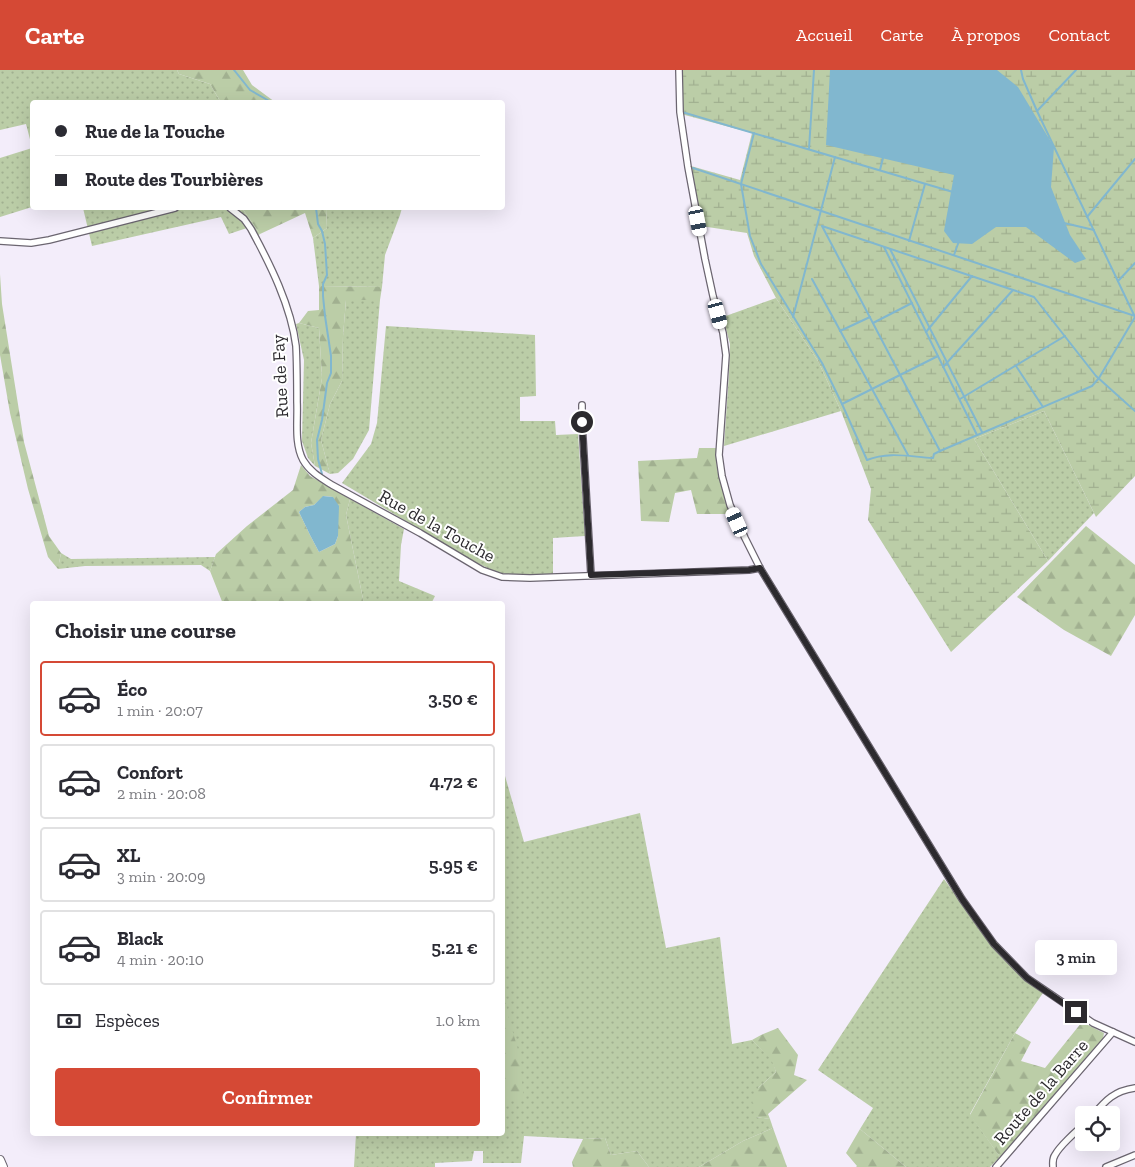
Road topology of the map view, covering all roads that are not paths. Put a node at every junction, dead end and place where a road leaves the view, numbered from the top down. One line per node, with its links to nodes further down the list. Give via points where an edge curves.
1 (679, 70): 7 (street, via 680,112 688,167 726,355 720,455 722,476 730,505)
2 (167, 210): 4 (street, via 49,240 31,243)
3 (233, 210): 6 (street, Rue de Fay, via 251,228 287,307 296,346 299,448 307,466)
4 (0, 241)
5 (582, 404): 8 (street)
6 (332, 485): 8 (street, Rue de la Touche, via 491,574 514,578)
7 (760, 568): 8 (street, Rue de la Touche); 9 (street, via 962,899 994,944 1027,978 1093,1023)
8 (591, 575)
9 (1113, 1032): 10 (street); 17 (street, Route de la Barre)
10 (1135, 1042)
11 (1135, 1088): 12 (street, via 1120,1091)
12 (1101, 1106)
13 (1075, 1132): 18 (street, via 1055,1155)
14 (1135, 1155): 19 (street)
15 (0, 1160): 16 (main road)
16 (4, 1167)
17 (996, 1167)
18 (1053, 1167)
19 (1106, 1167)

